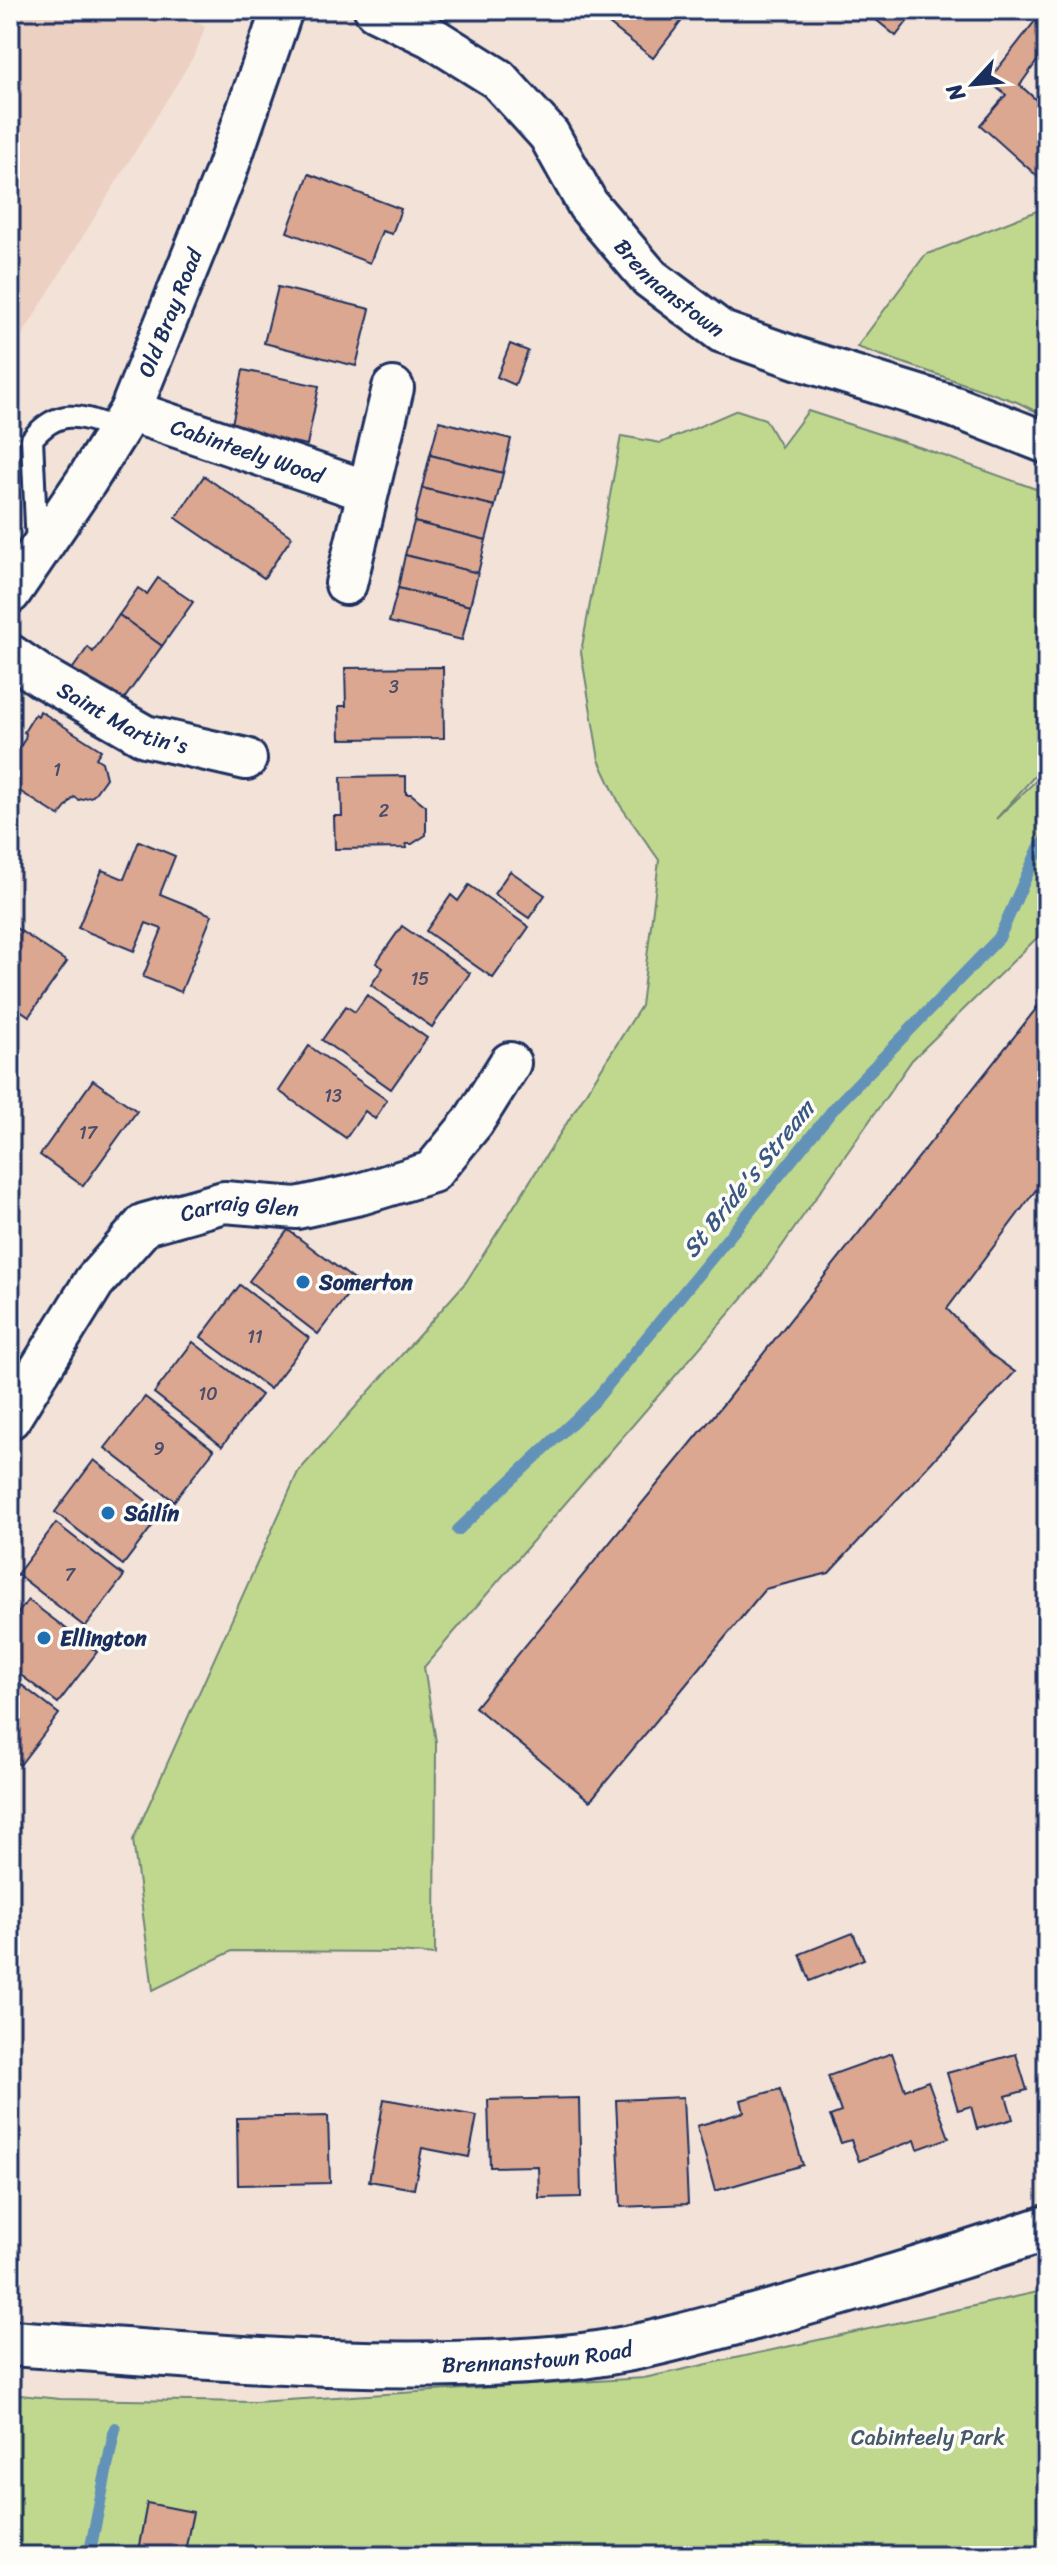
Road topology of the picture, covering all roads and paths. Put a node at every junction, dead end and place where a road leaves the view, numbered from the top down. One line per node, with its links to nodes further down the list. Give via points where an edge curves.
1 (282, 10): 4 (street, Old Bray Road, via 225,175)
2 (375, 10): 5 (street, Brennanstown, via 498,79 549,135 588,205 650,278 722,332 955,407)
3 (393, 388): 6 (street)
4 (124, 420): 6 (street, Cabinteely Wood); 7 (street, Old Bray Road); 7 (lane, via 62,417 44,424 32,439)
5 (1047, 443)
6 (367, 491): 8 (street)
7 (37, 550): 9 (street, Old Bray Road)
8 (346, 584)
9 (10, 593)
10 (10, 655): 11 (street, Saint Martin's, via 145,736)
11 (246, 759)
12 (510, 1063): 13 (street, Carraig Glen, via 473,1122 432,1172 297,1208 224,1202 145,1224 94,1282)
13 (10, 1418)
14 (1047, 2228): 15 (street, Brennanstown Road, via 893,2279 681,2337 566,2358 376,2366)
15 (10, 2343)

